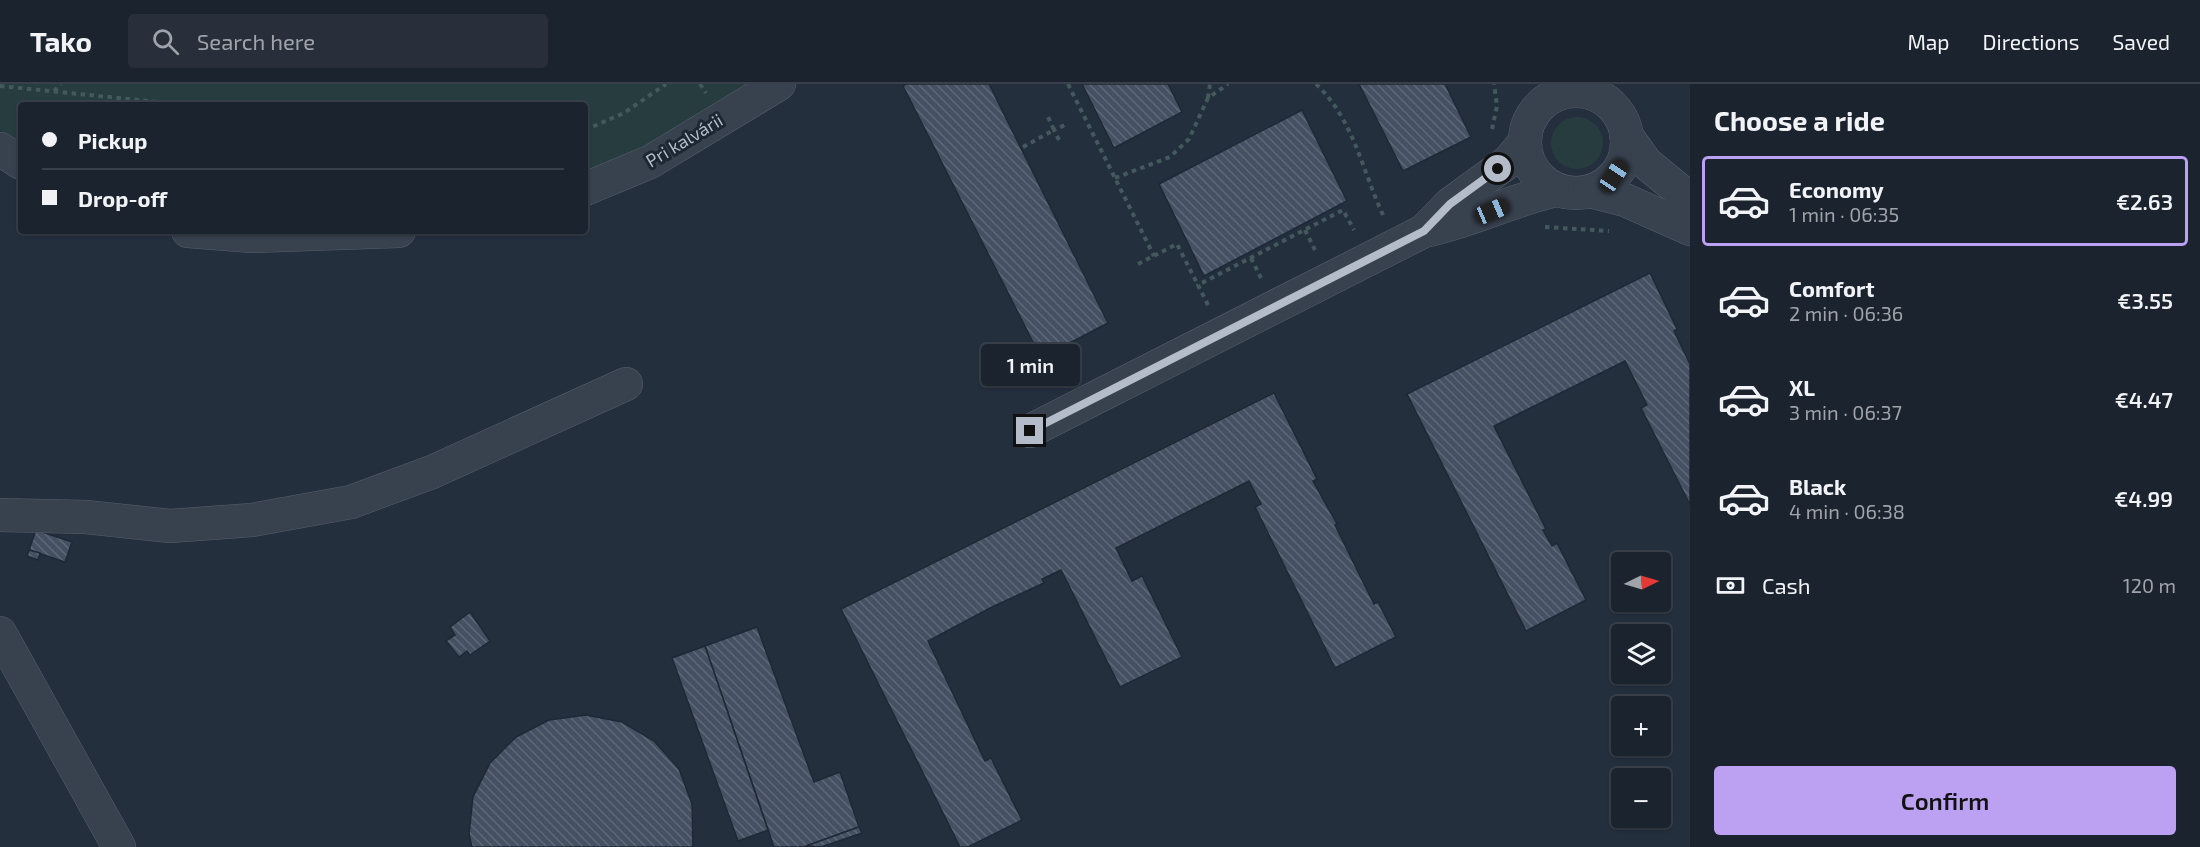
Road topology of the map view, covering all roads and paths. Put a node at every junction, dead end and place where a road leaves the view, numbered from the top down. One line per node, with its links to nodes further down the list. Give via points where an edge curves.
1 (62, 84): 13 (path)
2 (666, 84): 19 (path, via 624,113)
3 (779, 84): 28 (street, Pri kalvárii, via 650,162)
4 (1068, 84): 27 (path)
5 (1210, 84): 14 (path)
6 (1228, 84): 14 (path)
7 (1316, 84): 32 (path, via 1349,127)
8 (1494, 84): 22 (path, via 1496,115)
9 (1523, 84): 21 (street)
10 (1622, 84): 18 (street)
11 (0, 86): 13 (path)
12 (1586, 88): 18 (street, via 1611,105); 21 (street, via 1558,94 1542,104)
13 (54, 92): 15 (path)
14 (1208, 98): 27 (path, via 1196,126 1175,153 1159,163)
15 (157, 102)
16 (1048, 117): 20 (path)
17 (1067, 124): 20 (path)
18 (1624, 126): 30 (street, via 1627,150 1623,164 1603,186); 31 (street, via 1646,162)
19 (588, 129)
20 (1054, 130): 23 (path); 24 (path)
21 (1527, 131): 29 (street, via 1530,166); 37 (street, via 1508,162 1450,204)
22 (1488, 137)
23 (1059, 140)
24 (1023, 147)
25 (0, 149): 26 (street)
26 (18, 161)
27 (1115, 178): 42 (path)
28 (588, 188)
29 (1557, 190): 30 (street); 37 (street, via 1528,196 1458,224)
30 (1590, 191): 34 (street, via 1625,200)
31 (1690, 199)
32 (1383, 215)
33 (1538, 227): 38 (path)
34 (1690, 229)
35 (1305, 230): 36 (path, via 1344,210); 41 (path); 43 (path)
36 (1354, 230)
37 (1424, 231): 49 (street)
38 (1620, 231)
39 (226, 234): 40 (street)
40 (310, 234)
41 (1315, 250)
42 (1154, 256): 44 (path); 46 (path, via 1178,244)
43 (1251, 258): 45 (path); 46 (path)
44 (1138, 264)
45 (1260, 278)
46 (1198, 285): 47 (path)
47 (1209, 305)
48 (626, 384): 50 (street, via 432,472 351,501 252,520 170,526 86,517)
49 (1030, 431)
50 (0, 515)
51 (0, 633): 52 (street)
52 (119, 847)

